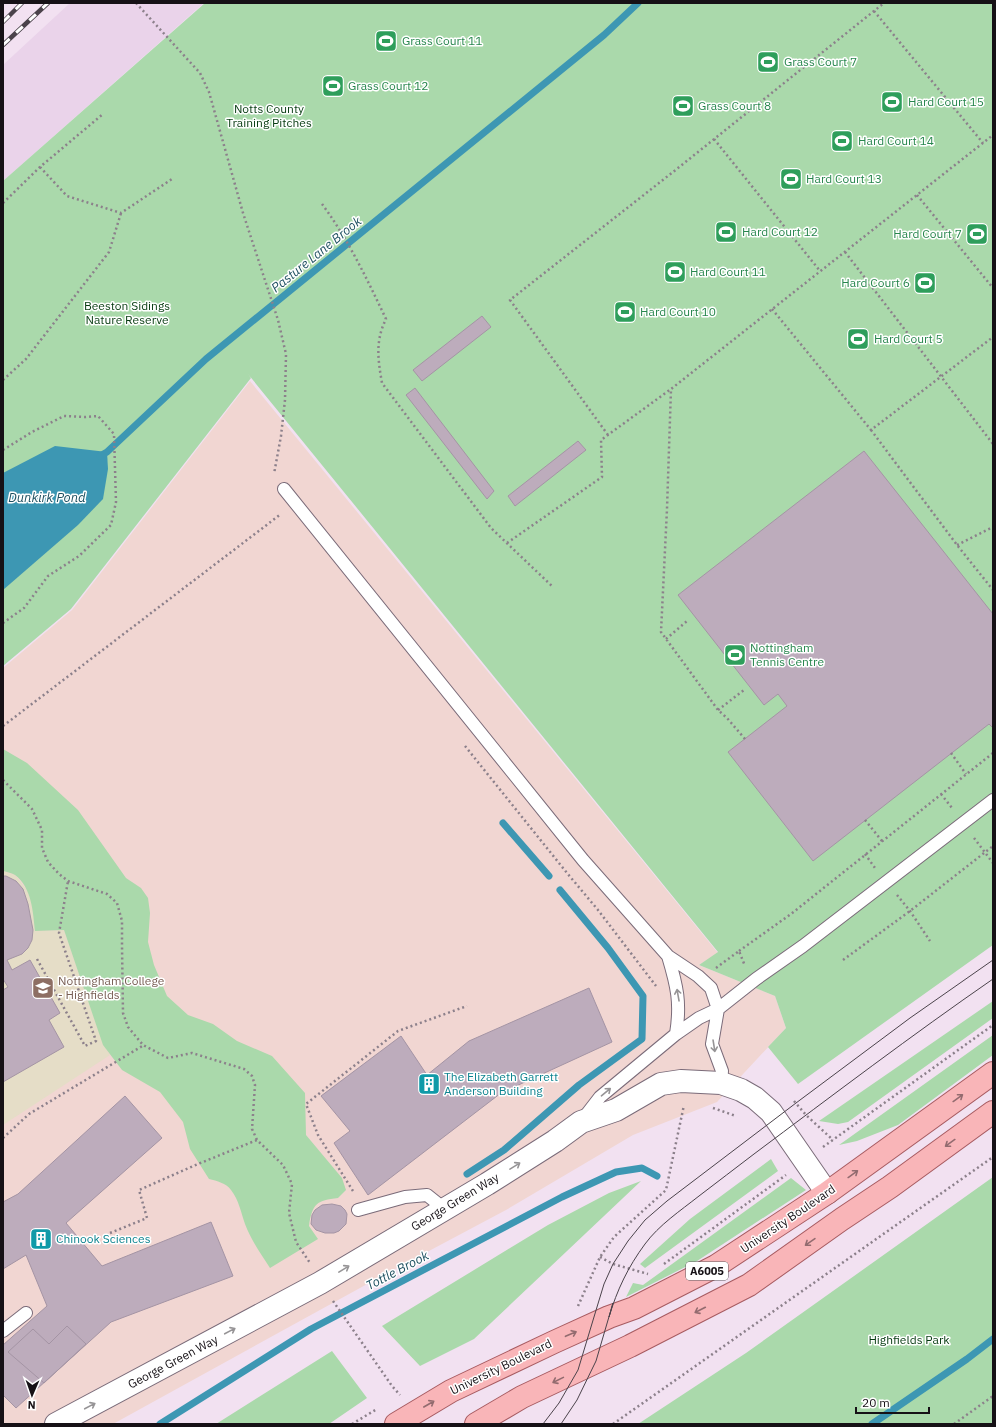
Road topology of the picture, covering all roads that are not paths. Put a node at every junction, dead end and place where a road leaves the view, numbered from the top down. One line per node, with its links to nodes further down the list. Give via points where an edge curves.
1 (284, 489): 3 (lane, via 583,860)
2 (993, 800): 4 (lane)
3 (668, 956): 4 (lane, via 711,988); 5 (lane, one-way to 3, via 679,1003)
4 (718, 1009): 5 (lane); 7 (lane, one-way to 7, via 712,1044 722,1071)
5 (676, 1034): 9 (lane, one-way to 5, via 600,1097)
6 (993, 1073): 10 (main road, University Boulevard / A6005, one-way to 6)
7 (721, 1083): 9 (street, George Green Way, via 681,1081 661,1084 616,1110); 10 (street, George Green Way, via 755,1098 771,1112)
8 (993, 1112): 13 (main road, A6005, one-way to 13)
9 (580, 1122): 12 (street, George Green Way, one-way to 9, via 555,1142)
10 (827, 1193): 13 (main road, via 836,1204); 17 (main road, University Boulevard / A6005, one-way to 10, via 451,1391 609,1317 634,1308 716,1266)
11 (358, 1210): 12 (lane, via 405,1197 427,1195)
12 (442, 1210): 16 (street, George Green Way, one-way to 12, via 320,1283)
13 (842, 1219): 18 (main road, A6005, one-way to 18, via 750,1285 522,1397)
14 (26, 1313): 15 (lane)
15 (3, 1331)
16 (56, 1424)
17 (396, 1424)
18 (476, 1424)

